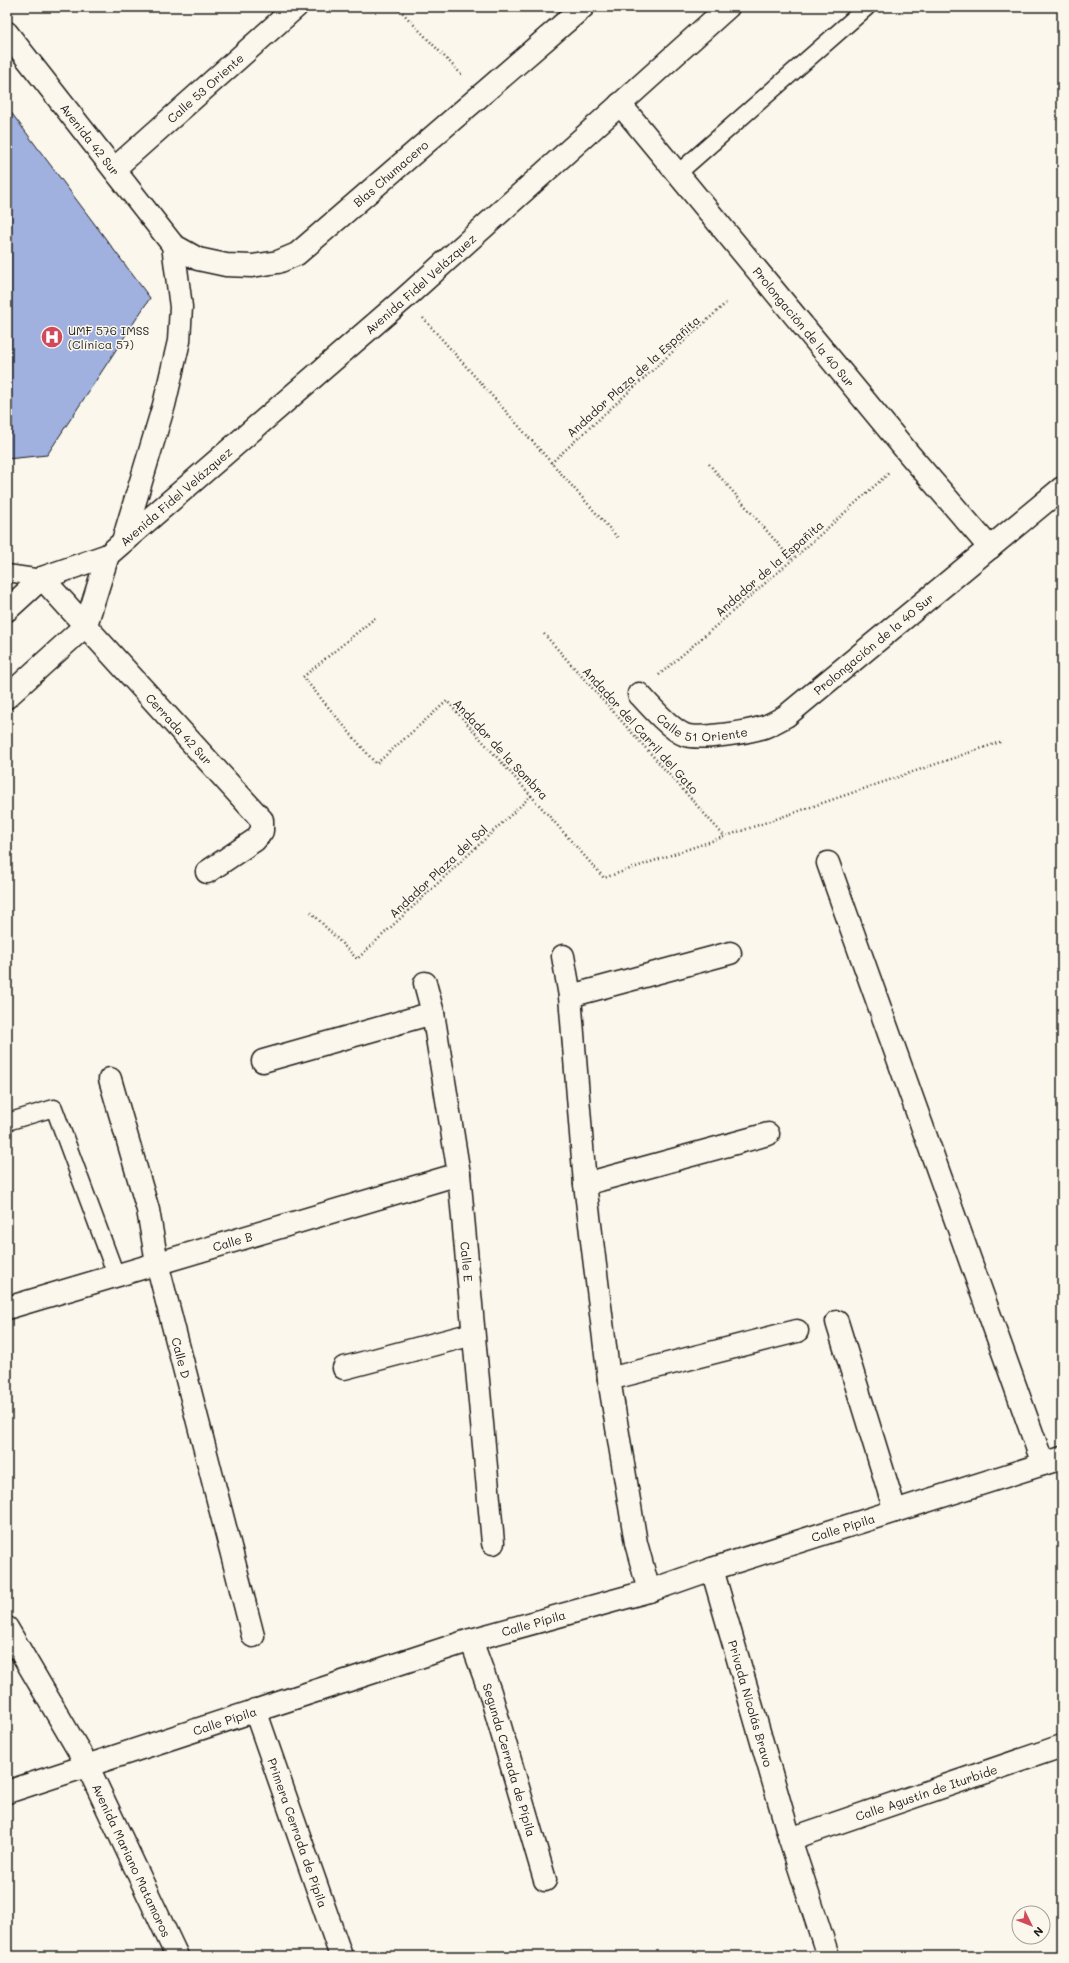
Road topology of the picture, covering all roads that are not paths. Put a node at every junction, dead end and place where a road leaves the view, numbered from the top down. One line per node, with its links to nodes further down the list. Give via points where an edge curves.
1 (296, 7): 7 (street, Calle 53 Oriente)
2 (583, 7): 9 (street, Blas Chumacero, via 298,254 278,262 252,266 226,265 198,260)
3 (728, 7): 6 (street, Avenida Fidel Velázquez)
4 (867, 7): 8 (lane)
5 (7, 33): 7 (street, Avenida 42 Sur)
6 (620, 104): 8 (street, Prolongación de la 40 Sur); 11 (street, Avenida Fidel Velázquez, via 404,298)
7 (114, 169): 9 (street, Avenida 42 Sur)
8 (677, 174): 12 (street, Prolongación de la 40 Sur)
9 (173, 245): 11 (street, via 181,307 179,341 165,399)
10 (1062, 488): 12 (street, Prolongación de la 40 Sur)
11 (116, 548): 14 (street, Avenida Fidel Velázquez); 16 (street)
12 (990, 548): 19 (street, Prolongación de la 40 Sur, via 786,716)
13 (7, 573): 14 (lane)
14 (42, 578): 15 (street, Avenida Fidel Velázquez); 16 (street, Cerrada 42 Sur)
15 (7, 610)
16 (86, 625): 18 (street); 21 (street, Cerrada 42 Sur, via 262,820 262,831 255,840)
17 (639, 694): 19 (street, Calle 51 Oriente, via 655,712 684,734 699,737 763,728)
18 (7, 697)
19 (774, 723)
20 (828, 863): 41 (street)
21 (207, 872)
22 (730, 953): 25 (street)
23 (562, 956): 25 (street)
24 (425, 983): 26 (street, Calle E)
25 (570, 996): 32 (street)
26 (433, 1013): 27 (street); 31 (street, Calle E)
27 (263, 1061)
28 (110, 1079): 33 (street, Calle D, via 148,1210)
29 (7, 1122): 34 (lane, via 54,1108)
30 (768, 1134): 32 (street)
31 (458, 1174): 33 (street, Calle B); 38 (street, Calle E)
32 (585, 1184): 40 (street)
33 (157, 1263): 34 (street, Calle B); 47 (street, Calle D)
34 (116, 1275): 35 (street, Calle B)
35 (7, 1308)
36 (837, 1322): 42 (street)
37 (797, 1331): 40 (street)
38 (473, 1334): 39 (street); 43 (street, Calle E)
39 (344, 1368)
40 (609, 1379): 45 (street, via 636,1543)
41 (1052, 1461): 42 (street, Calle Pípila)
42 (895, 1511): 44 (street, Calle Pípila)
43 (493, 1543)
44 (712, 1569): 45 (street, Calle Pípila); 53 (street, Privada Nicolás Bravo)
45 (649, 1591): 48 (street, Calle Pípila)
46 (7, 1628): 51 (street, Avenida Mariano Matamoros)
47 (253, 1636)
48 (471, 1640): 49 (street, Calle Pípila); 54 (street, Segunda Cerrada de Pípila, via 490,1692)
49 (255, 1710): 51 (street, Calle Pípila); 56 (street, Primera Cerrada de Pípila)
50 (1062, 1746): 53 (street, Calle Agustín de Iturbide)
51 (87, 1765): 52 (street, Calle Pípila); 55 (street, Avenida Mariano Matamoros)
52 (7, 1792)
53 (790, 1839): 57 (street, Privada Nicolás Bravo)
54 (544, 1880)
55 (178, 1956)
56 (341, 1956)
57 (828, 1956)

